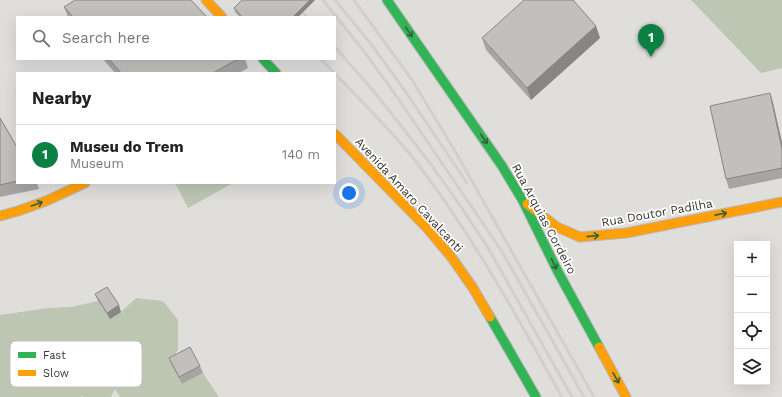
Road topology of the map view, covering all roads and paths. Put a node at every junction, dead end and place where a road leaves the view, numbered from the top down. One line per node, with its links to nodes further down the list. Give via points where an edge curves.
1 (206, 0): 3 (main road)
2 (387, 0): 8 (main road, Rua Arquias Cordeiro, one-way to 8, via 482,136)
3 (221, 16)
4 (264, 60): 5 (main road)
5 (272, 72)
6 (336, 135): 11 (main road, Avenida Amaro Cavalcanti, via 427,228 452,258 473,288)
7 (83, 184): 10 (main road, one-way to 7, via 46,201)
8 (523, 200): 9 (main road, Rua Doutor Padilha, one-way to 9, via 557,227 580,237 626,233); 12 (main road, Rua Arquias Cordeiro, one-way to 12)
9 (782, 202)
10 (0, 216)
11 (536, 397)
12 (626, 397)

